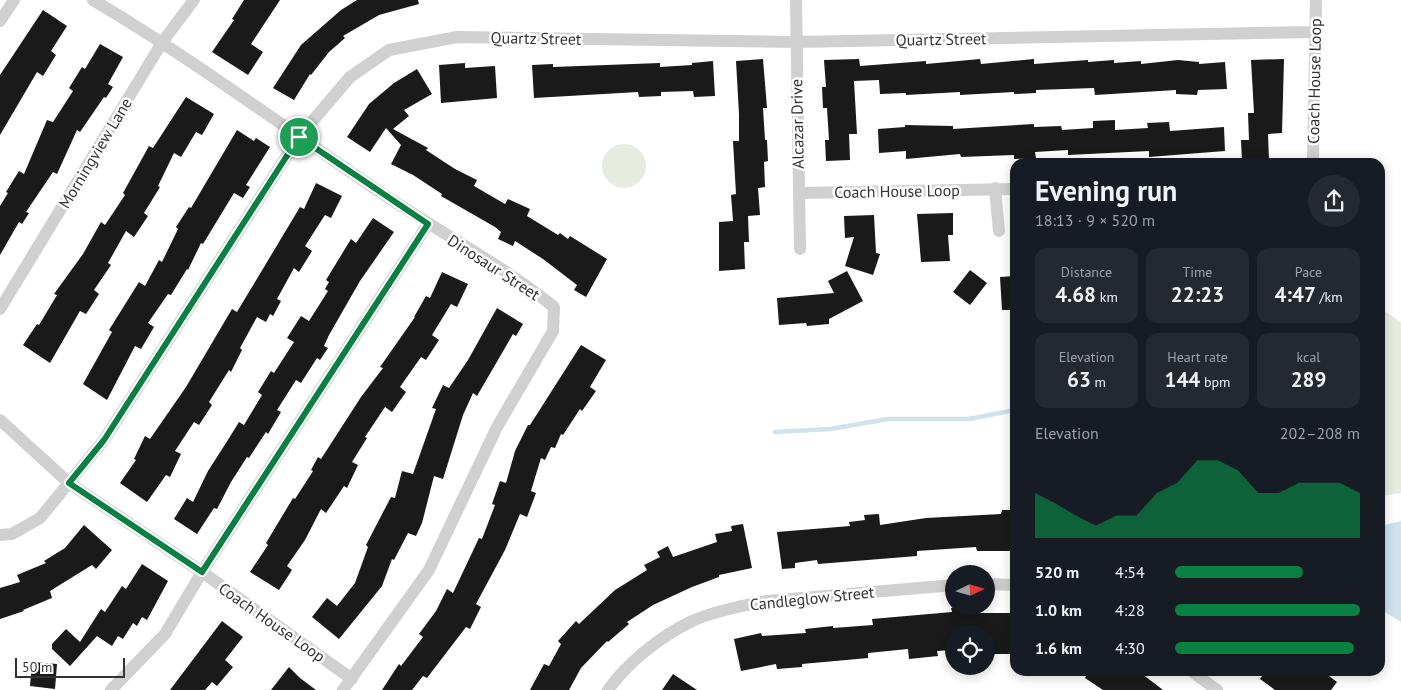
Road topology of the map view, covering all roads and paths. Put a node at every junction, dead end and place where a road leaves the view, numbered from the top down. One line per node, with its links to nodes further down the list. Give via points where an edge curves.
1 (14, 0): 6 (street)
2 (93, 0): 8 (street, Dinosaur Street)
3 (194, 0): 8 (street, Morningview Lane)
4 (796, 0): 9 (street, Alcazar Drive)
5 (1316, 0): 7 (street, Coach House Loop)
6 (0, 21)
7 (1315, 32): 9 (street, Quartz Street); 11 (street, Coach House Loop)
8 (163, 41): 10 (street, Dinosaur Street); 18 (street, Morningview Lane)
9 (796, 42): 10 (street, Quartz Street, via 458,37 416,44 389,50 350,77); 14 (street, Alcazar Drive)
10 (299, 137): 15 (street, Dinosaur Street); 20 (street, Quartz Street, via 104,440)
11 (1313, 158)
12 (995, 188): 13 (street, Coach House Loop); 14 (street, Coach House Loop); 16 (street)
13 (1010, 189)
14 (799, 193): 17 (street, Alcazar Drive)
15 (428, 224): 22 (street); 27 (street, Dinosaur Street, via 533,290 554,307 553,331 497,427 430,570)
16 (999, 231)
17 (800, 248)
18 (0, 309)
19 (0, 420): 20 (street, Coach House Loop)
20 (69, 483): 21 (street, Quartz Street, via 40,518 12,534); 22 (street, Coach House Loop)
21 (0, 535)
22 (202, 572): 27 (street, Coach House Loop); 28 (street, via 165,634)
23 (995, 584): 24 (street)
24 (1010, 585)
25 (945, 586): 30 (street, Candleglow Street, via 740,606 693,621 666,637 636,660)
26 (1198, 676): 31 (street)
27 (352, 679): 29 (street, Dinosaur Street)
28 (111, 690)
29 (343, 690)
30 (608, 690)
31 (1217, 690)

